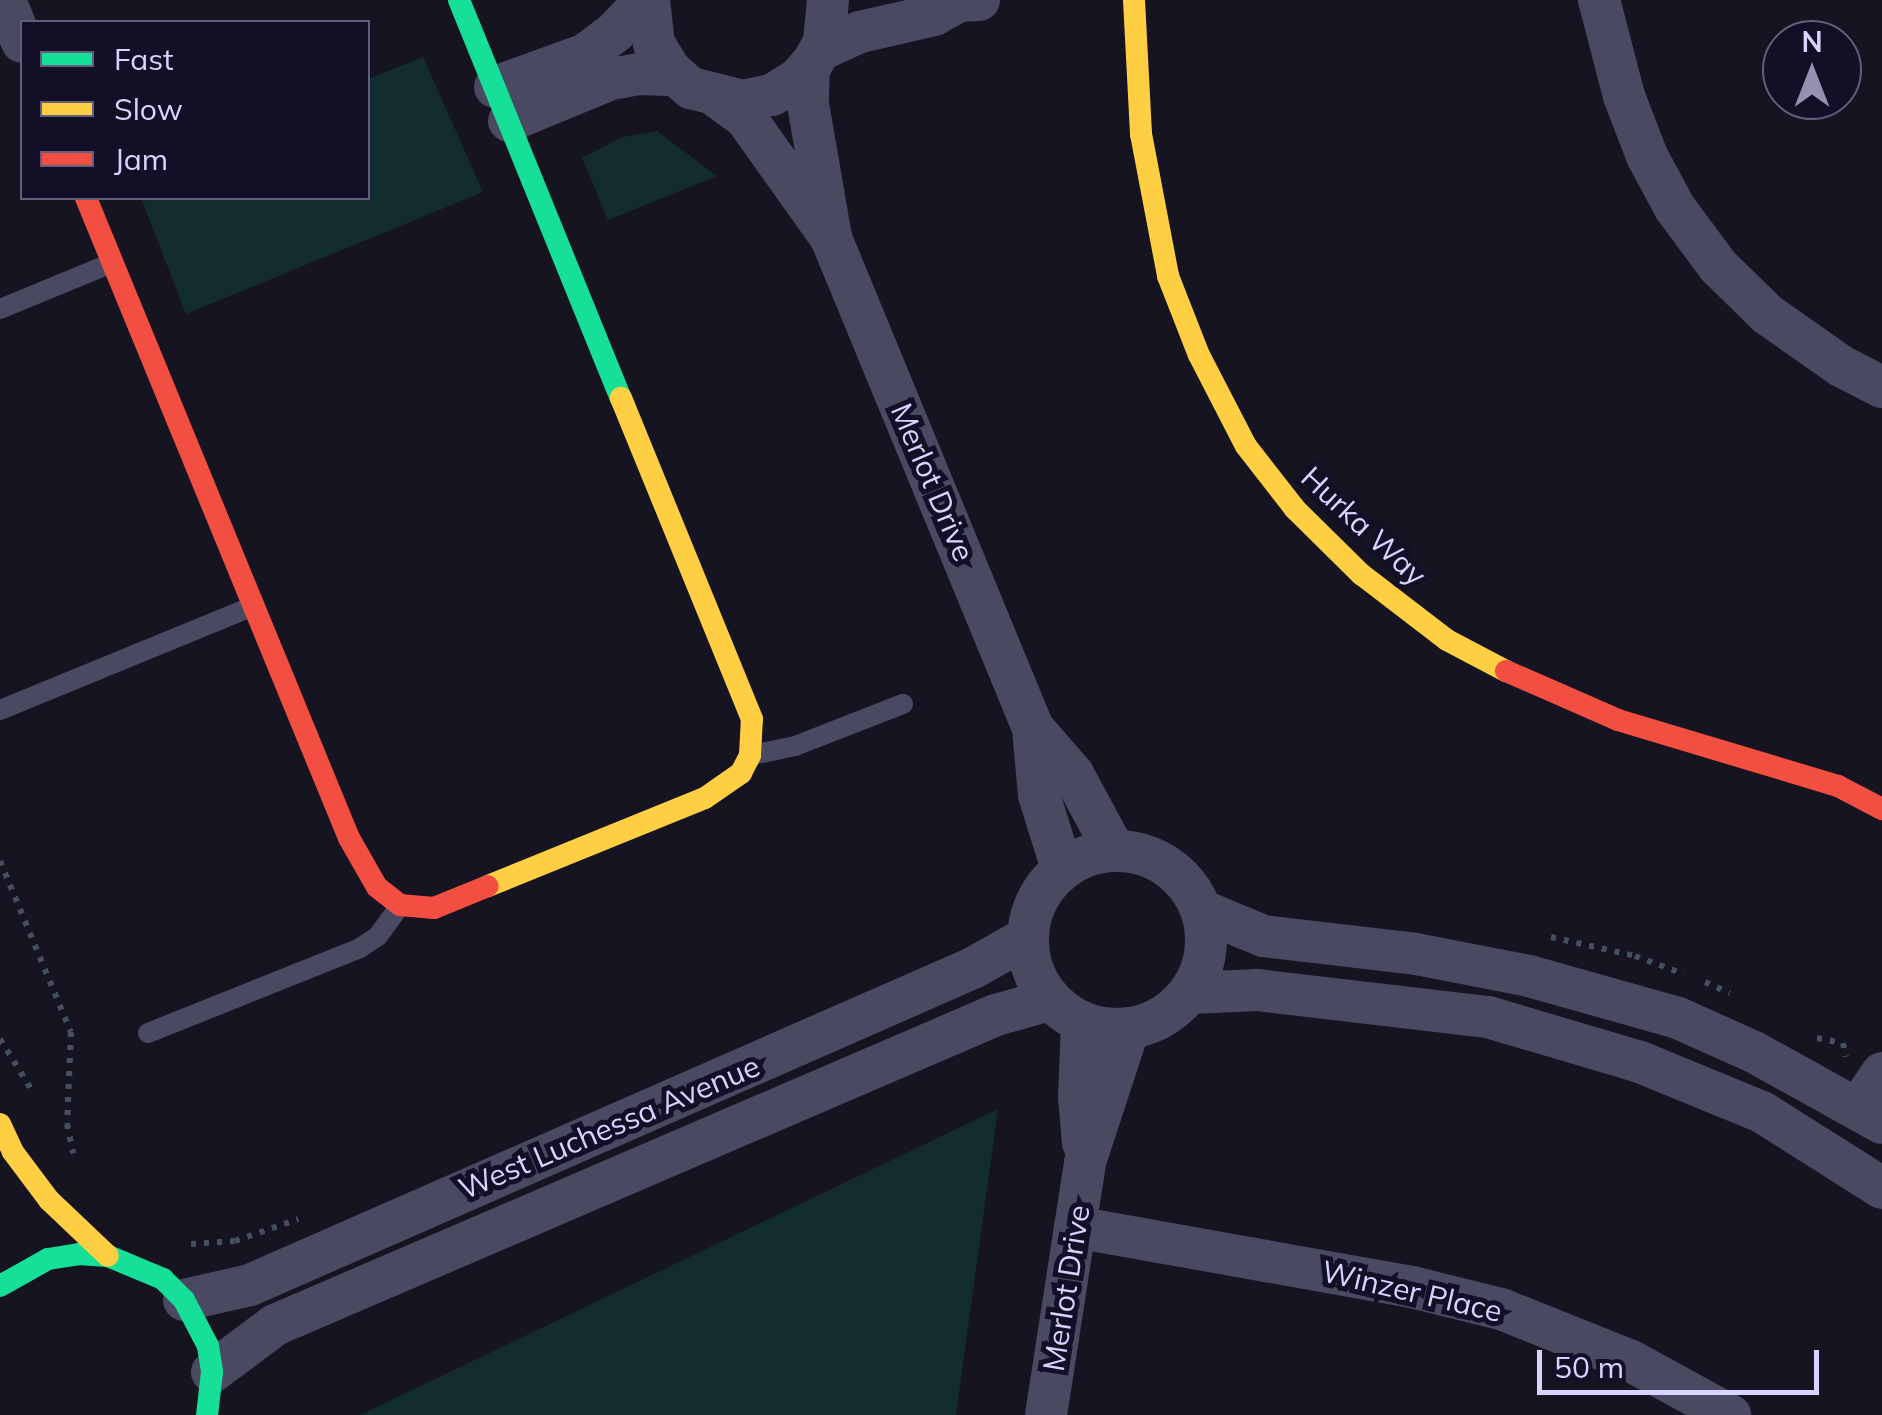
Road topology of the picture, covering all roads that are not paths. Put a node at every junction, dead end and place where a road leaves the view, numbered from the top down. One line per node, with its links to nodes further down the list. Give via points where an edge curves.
1 (6, 0): 9 (street)
2 (459, 0): 13 (street)
3 (647, 0): 11 (street, via 654,44); 13 (street, via 586,54)
4 (828, 0): 10 (street, Merlot Drive, via 829,20)
5 (958, 0): 6 (street); 10 (street, via 934,15 860,32)
6 (980, 0)
7 (1134, 0): 24 (street, Hurka Way, via 1141,134 1168,276 1198,355 1246,446 1295,509 1361,574 1448,640 1530,684 1618,720 1838,786)
8 (1598, 0): 18 (street, via 1624,96 1675,208 1718,266 1767,314)
9 (20, 37)
10 (814, 58): 12 (street, via 772,95); 15 (street, Merlot Drive, via 808,104)
11 (676, 75): 12 (street, Merlot Drive); 13 (street, via 639,74)
12 (717, 98): 15 (street, Merlot Drive, via 745,117)
13 (502, 104): 23 (street, via 745,696 752,719)
14 (87, 200): 16 (street)
15 (831, 238): 22 (street, Merlot Drive)
16 (113, 262): 17 (lane); 19 (street)
17 (0, 309)
18 (1882, 387)
19 (254, 606): 21 (lane); 27 (street, via 349,838 377,887)
20 (903, 704): 23 (lane, via 795,746)
21 (0, 710)
22 (1033, 728): 25 (street, Merlot Drive, via 1073,774); 26 (street, Merlot Drive, via 1040,795)
23 (750, 755): 27 (street, via 741,773 705,798 434,908)
24 (1882, 809)
25 (1114, 850): 26 (street); 28 (street, via 1168,866)
26 (1062, 870): 29 (street, Merlot Drive, via 1040,892)
27 (400, 905): 33 (lane, via 378,936 360,948)
28 (1202, 911): 30 (street, via 1204,967); 34 (street, via 1263,936 1416,954 1603,995 1678,1018)
29 (1028, 937): 31 (street, Merlot Drive, via 1036,982); 41 (street, West Luchessa Avenue, via 973,968 250,1285)
30 (1190, 993): 32 (street, via 1170,1013); 37 (street, via 1257,990 1488,1017 1640,1062 1762,1112)
31 (1066, 1012): 32 (street, via 1112,1030); 36 (street, Merlot Drive); 42 (street, West Luchessa Avenue, via 996,1015 274,1325)
32 (1129, 1028): 36 (street, Merlot Drive)
33 (148, 1034)
34 (1874, 1101)
35 (0, 1124): 39 (street, via 12,1152 49,1200)
36 (1084, 1162): 38 (street, Merlot Drive)
37 (1882, 1188)
38 (1075, 1228): 44 (street, Merlot Drive); 45 (street, Winzer Place, via 1501,1309 1631,1361)
39 (108, 1256): 40 (street, via 48,1259); 41 (street, via 163,1279)
40 (0, 1286)
41 (184, 1300): 42 (street, via 198,1322)
42 (212, 1372): 43 (street)
43 (207, 1415)
44 (1046, 1415)
45 (1730, 1415)

